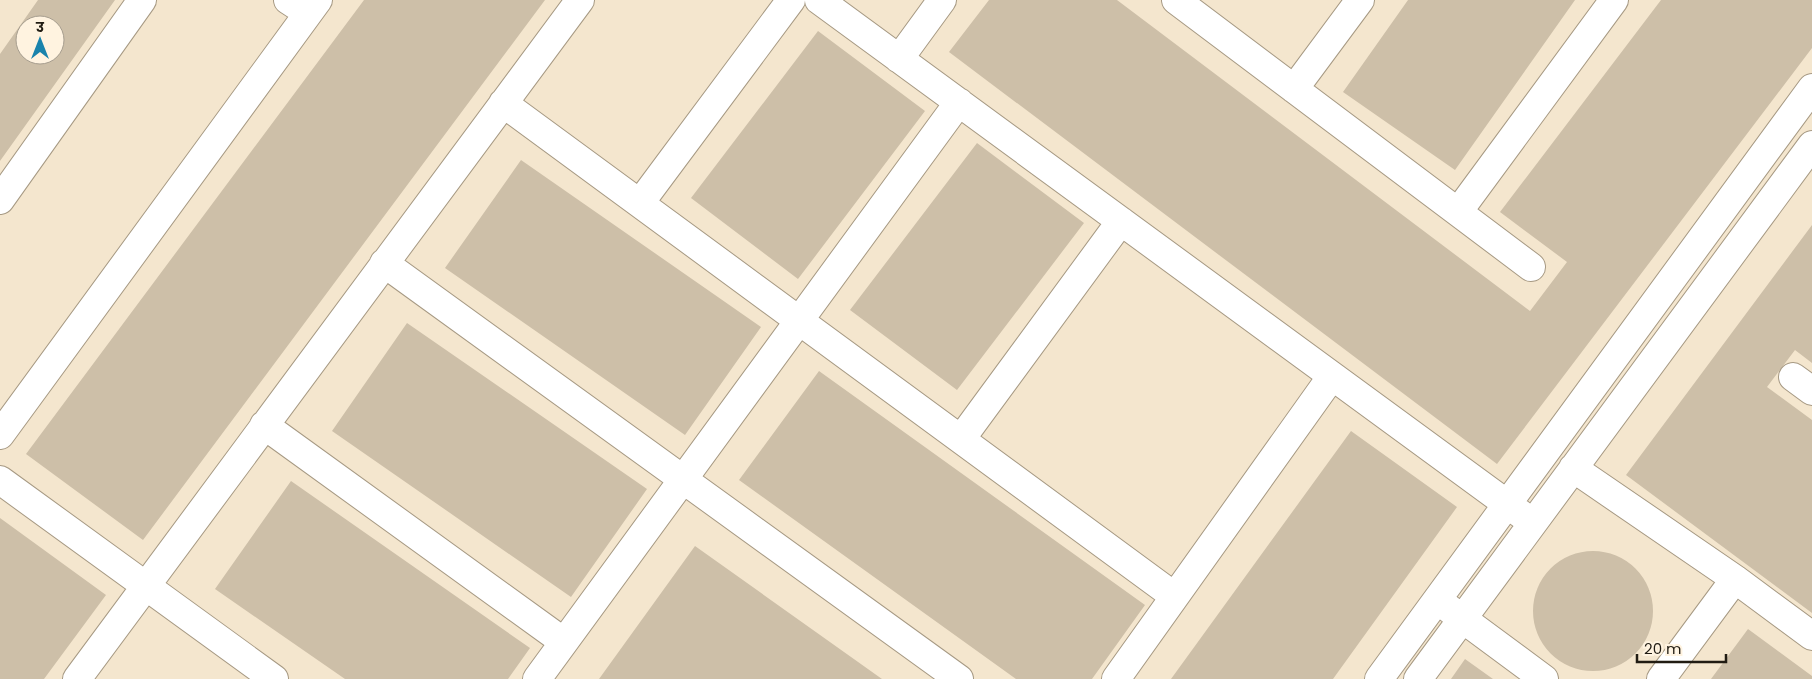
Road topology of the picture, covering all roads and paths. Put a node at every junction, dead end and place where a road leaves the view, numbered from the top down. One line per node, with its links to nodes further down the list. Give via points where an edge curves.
1 (142, 0): 16 (street)
2 (580, 0): 14 (street)
3 (791, 0): 17 (street)
4 (819, 0): 10 (street)
5 (942, 0): 10 (street)
6 (1360, 0): 12 (street)
7 (1614, 0): 18 (street)
8 (1181, 2): 12 (street)
9 (305, 4): 25 (street)
10 (899, 59): 13 (street)
11 (1812, 88): 30 (street)
12 (1294, 89): 18 (street)
13 (958, 102): 19 (street); 22 (street)
14 (503, 103): 17 (street); 20 (street)
15 (1812, 144): 27 (street)
16 (0, 200)
17 (640, 203): 22 (street)
18 (1458, 212): 21 (street)
19 (1121, 221): 23 (street); 26 (street)
20 (384, 263): 24 (street); 28 (street)
21 (1531, 267)
22 (799, 321): 26 (street); 28 (street)
23 (1332, 376): 30 (street); 34 (street)
24 (264, 425): 33 (street); 38 (street)
25 (0, 435)
26 (961, 440): 34 (street)
27 (1573, 468): 31 (street); 32 (street)
28 (683, 479): 38 (street); 42 (street)
29 (0, 480): 33 (street)
30 (1507, 504): 31 (street); 35 (street)
31 (1533, 523): 36 (street)
32 (1735, 579): 37 (street); 47 (street)
33 (145, 585): 39 (street); 40 (street)
34 (1174, 596): 43 (street)
35 (1437, 600): 36 (street); 44 (street)
36 (1462, 619): 45 (street); 46 (street)
37 (1812, 636)
38 (564, 642): 41 (street)
39 (77, 679)
40 (274, 679)
41 (538, 679)
42 (959, 679)
43 (1116, 679)
44 (1379, 679)
45 (1418, 679)
46 (1544, 679)
47 (1661, 679)

